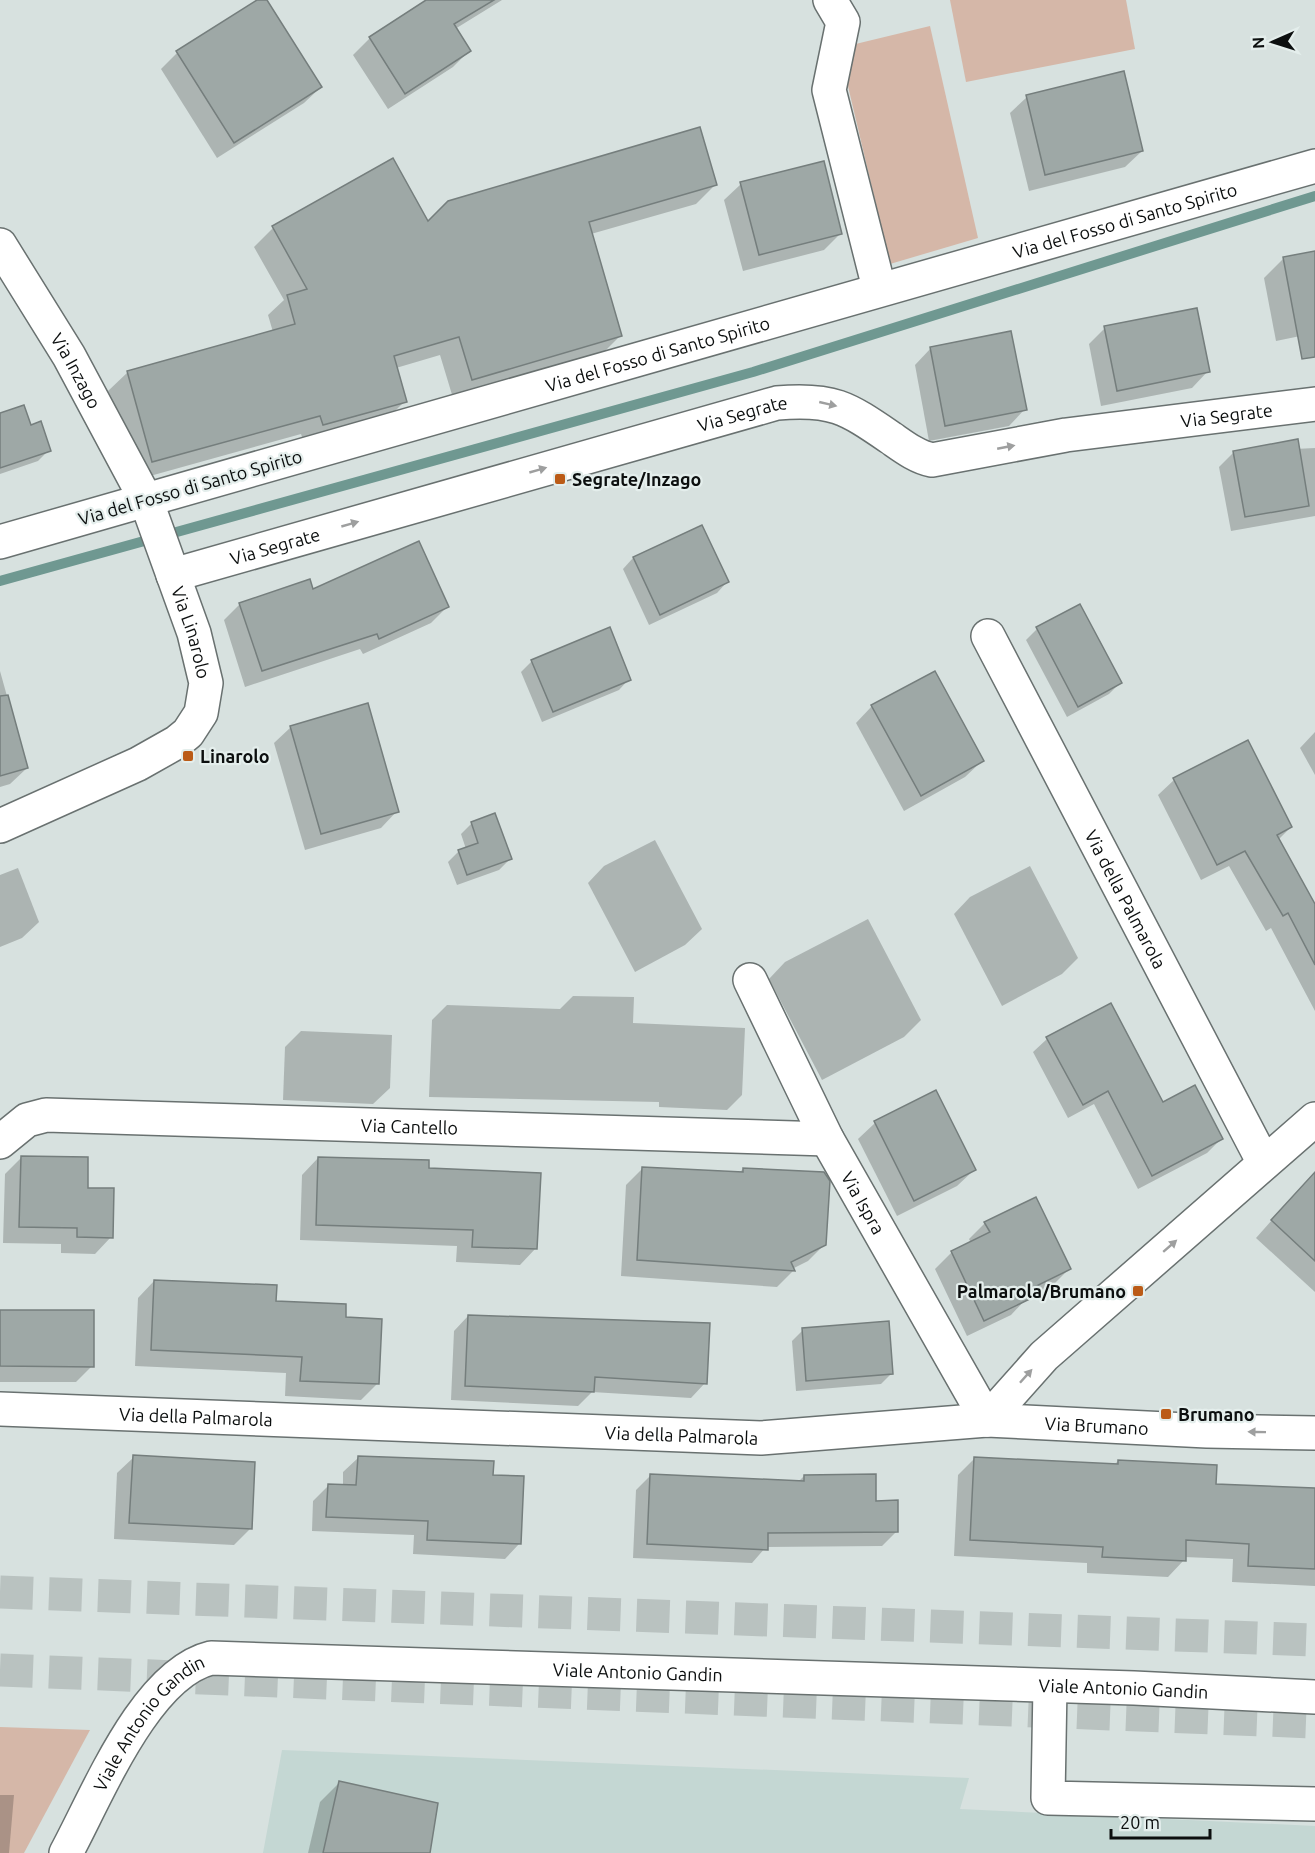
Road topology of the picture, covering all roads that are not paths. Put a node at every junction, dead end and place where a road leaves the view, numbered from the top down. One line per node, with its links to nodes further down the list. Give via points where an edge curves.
1 (830, 0): 4 (street, via 843,22 829,90)
2 (1315, 166): 4 (street, Via del Fosso di Santo Spirito)
3 (0, 245): 6 (street, Via Inzago, via 69,356)
4 (879, 288): 6 (street, Via del Fosso di Santo Spirito)
5 (1315, 404): 8 (street, Via Segrate, one-way to 5, via 777,403 818,401 848,409 913,452 932,460 1066,435)
6 (146, 500): 7 (street, Via del Fosso di Santo Spirito); 8 (street, Via Linarolo)
7 (0, 542)
8 (173, 575): 10 (street, Via Linarolo, via 204,669 205,699 195,723 177,742 156,755)
9 (988, 636): 15 (street, Via della Palmarola)
10 (0, 826)
11 (750, 980): 13 (street, Via Ispra)
12 (1315, 1119): 15 (street)
13 (827, 1139): 14 (street, Via Cantello, via 46,1115 27,1120); 17 (street, Via Ispra)
14 (0, 1142)
15 (1264, 1163): 17 (street, one-way to 15, via 1044,1356)
16 (0, 1409): 17 (street, Via della Palmarola, via 761,1437)
17 (987, 1419): 18 (street, Via Brumano, one-way to 17)
18 (1315, 1433)
19 (1050, 1686): 20 (street, Viale Antonio Gandin); 21 (street, via 1048,1798); 22 (street, Viale Antonio Gandin, via 211,1658 189,1666 156,1695 122,1747)
20 (1315, 1697)
21 (1315, 1804)
22 (66, 1853)

